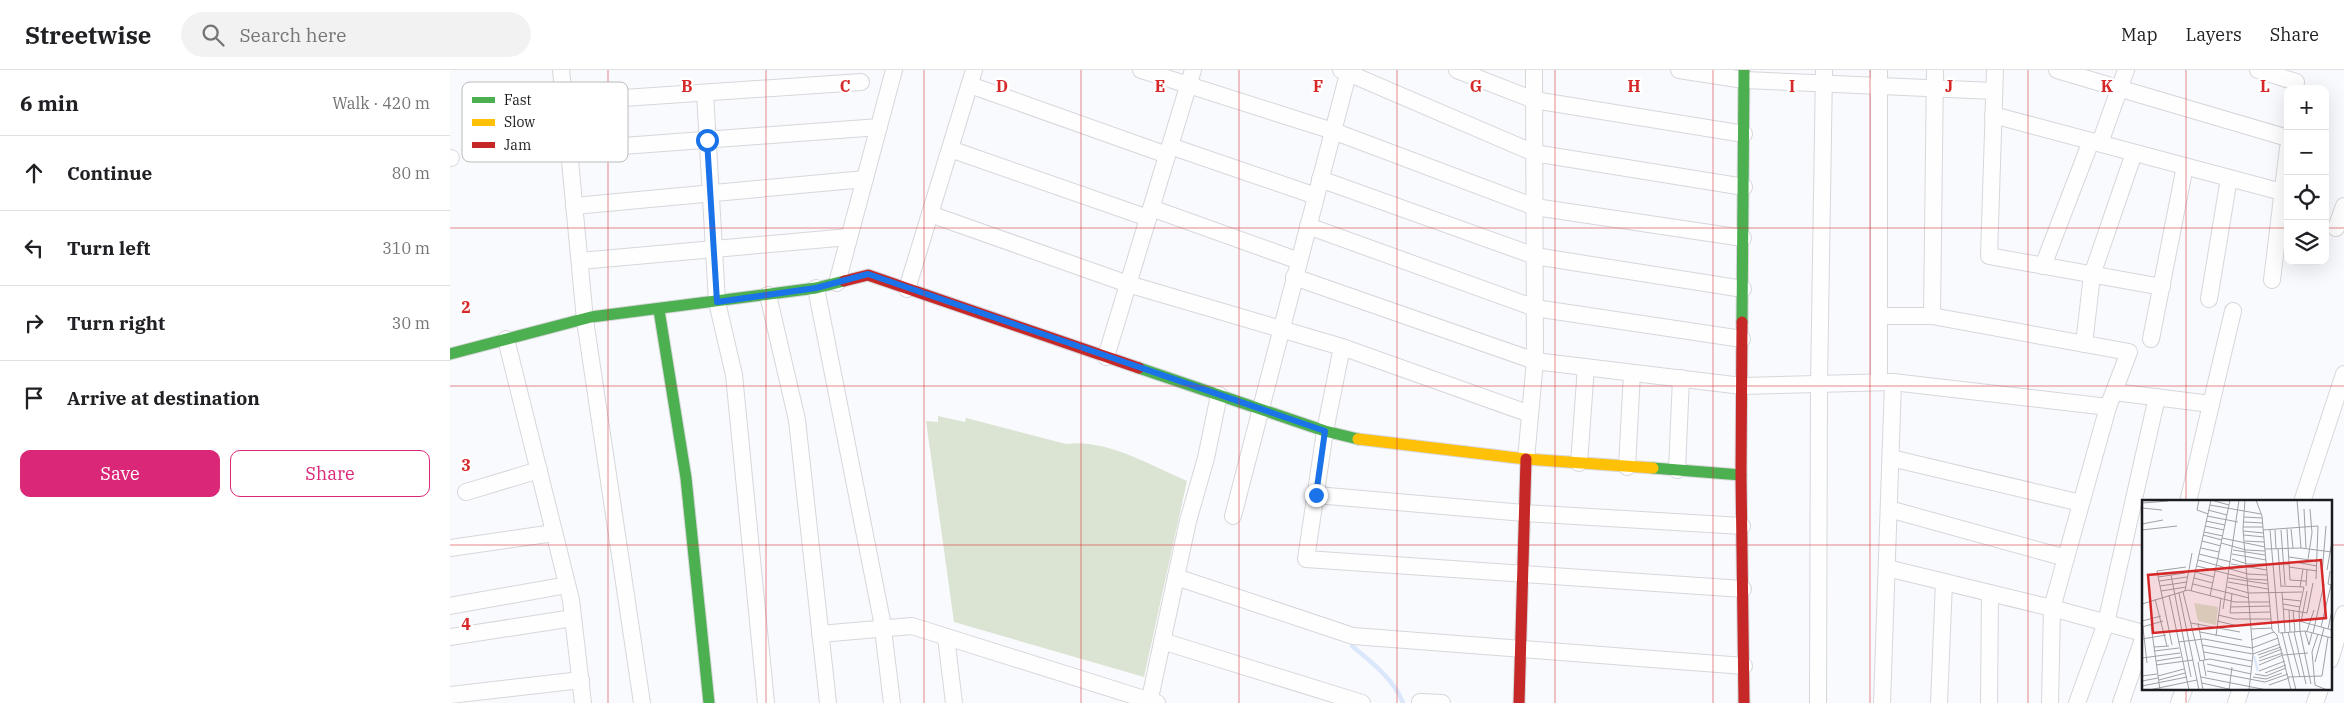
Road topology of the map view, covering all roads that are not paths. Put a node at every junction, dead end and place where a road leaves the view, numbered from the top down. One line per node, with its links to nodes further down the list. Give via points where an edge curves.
1 (894, 70): 26 (street)
2 (1141, 70): 15 (street)
3 (1457, 70): 24 (street)
4 (1534, 70): 24 (street)
5 (1679, 70): 12 (street)
6 (1935, 70): 19 (street)
7 (1995, 70): 21 (street)
8 (2057, 70): 20 (street)
9 (2126, 70): 20 (street)
10 (2258, 70): 17 (street)
11 (1346, 71): 27 (street); 35 (street)
12 (1744, 75): 13 (street); 28 (street)
13 (1824, 77): 16 (street); 94 (street)
14 (972, 78): 33 (street); 34 (street)
15 (1191, 78): 27 (street); 34 (street)
16 (1879, 78): 19 (street); 77 (street)
17 (2296, 80)
18 (861, 82): 22 (street)
19 (1935, 88): 21 (street); 78 (street)
20 (2119, 88): 29 (street); 31 (street)
21 (1994, 91): 25 (street)
22 (705, 93): 23 (street); 30 (street)
23 (628, 98)
24 (1534, 100): 28 (street); 35 (street)
25 (1993, 115): 31 (street); 61 (street, via 1989,256)
26 (879, 127): 30 (street); 41 (street)
27 (1333, 131): 42 (street); 49 (street)
28 (1744, 134): 43 (street)
29 (2284, 137)
30 (707, 140): 32 (street); 45 (street)
31 (2096, 142): 36 (street); 61 (street)
32 (628, 146)
33 (950, 149): 51 (street); 52 (street)
34 (1169, 151): 46 (street); 51 (street)
35 (1534, 153): 43 (street); 49 (street)
36 (2134, 153): 38 (street); 62 (street)
37 (570, 162): 47 (street)
38 (2185, 166): 40 (street); 67 (street)
39 (2284, 175): 44 (street)
40 (2229, 178): 44 (street); 72 (street)
41 (865, 179): 45 (street); 55 (street)
42 (1320, 179): 46 (street); 58 (street)
43 (1744, 187): 56 (street)
44 (2282, 192): 50 (street)
45 (710, 194): 47 (street); 57 (street)
46 (1316, 196): 53 (street)
47 (574, 206): 59 (street)
48 (2344, 206): 54 (street)
49 (1534, 207): 56 (street); 58 (street)
50 (2284, 211): 64 (street)
51 (1150, 213): 60 (street); 66 (street)
52 (930, 214): 66 (street); 69 (street)
53 (1308, 226): 60 (street); 74 (street)
54 (2335, 228)
55 (849, 237): 57 (street); 65 (street)
56 (1743, 238): 70 (street)
57 (714, 249): 59 (street); 73 (street)
58 (1535, 256): 70 (street); 74 (street)
59 (580, 261): 79 (street)
60 (1299, 261): 63 (street)
61 (2043, 266): 62 (street)
62 (2092, 275): 67 (street); 84 (street)
63 (1294, 277): 80 (street); 88 (street)
64 (2272, 280)
65 (837, 283): 68 (street); 69 (street, via 868,274)
66 (1128, 284): 80 (street); 87 (street)
67 (2162, 287): 83 (street)
68 (816, 288): 71 (street); 134 (street)
69 (908, 289): 87 (street)
70 (1743, 289): 82 (street)
71 (768, 295): 73 (street); 136 (street, via 797,420)
72 (2209, 299)
73 (717, 302): 75 (street); 154 (street, via 734,375)
74 (1535, 308): 82 (street); 88 (street)
75 (659, 310): 79 (street); 153 (street, via 686,478)
76 (2233, 311): 99 (street)
77 (1879, 316): 78 (street); 93 (street)
78 (1932, 316): 84 (street)
79 (585, 320): 81 (street); 152 (street)
80 (1281, 329): 85 (street); 100 (street)
81 (506, 339): 86 (street); 107 (street)
82 (1742, 339): 95 (street)
83 (2152, 339)
84 (2084, 344): 98 (street, via 2129,352)
85 (1342, 348): 101 (street); 102 (street)
86 (450, 354)
87 (1106, 357): 96 (street)
88 (1535, 361): 89 (street); 101 (street)
89 (1586, 367): 90 (street); 105 (street)
90 (1632, 373): 92 (street); 106 (street)
91 (2344, 374): 113 (street)
92 (1681, 378): 95 (street); 108 (street)
93 (1886, 382): 94 (street); 98 (street); 103 (street)
94 (1819, 385): 95 (street); 162 (street)
95 (1742, 386): 109 (street)
96 (1219, 395): 100 (street); 124 (street)
97 (2157, 397): 98 (street); 99 (street); 133 (street)
98 (2111, 399): 114 (street)
99 (2211, 404): 112 (street)
100 (1260, 409): 102 (street); 117 (street)
101 (1530, 414): 104 (street)
102 (1325, 431): 104 (street, via 1373,442); 111 (street)
103 (1891, 458): 114 (street); 115 (street)
104 (1526, 459): 105 (street); 116 (street)
105 (1578, 463): 106 (street)
106 (1627, 467): 108 (street)
107 (539, 470): 110 (street); 119 (street)
108 (1677, 470): 109 (street)
109 (1741, 476): 118 (street)
110 (466, 492)
111 (1316, 495): 116 (street); 123 (street, via 1306,559)
112 (2188, 500)
113 (2303, 500)
114 (2081, 503): 121 (street)
115 (1889, 509): 121 (street); 122 (street)
116 (1524, 513): 118 (street); 123 (street)
117 (1233, 516)
118 (1742, 526): 127 (street)
119 (554, 533): 120 (street); 126 (street)
120 (450, 548)
121 (2066, 558): 130 (street)
122 (1887, 568): 125 (street); 163 (street)
123 (1523, 575): 127 (street); 141 (street)
124 (1176, 577): 139 (street); 141 (street, via 1353,636)
125 (1944, 582): 128 (street); 164 (street)
126 (567, 585): 129 (street); 132 (street)
127 (1743, 589): 143 (street)
128 (1990, 593): 130 (street); 165 (street)
129 (450, 606)
130 (2052, 608): 133 (street); 166 (street)
131 (2344, 614): 142 (street)
132 (573, 618): 137 (street); 144 (street)
133 (2106, 623): 135 (street); 167 (street)
134 (883, 629): 136 (street); 138 (street, via 912,626); 156 (street)
135 (2142, 633)
136 (820, 634): 155 (street)
137 (450, 637)
138 (946, 637): 149 (street); 157 (street)
139 (1162, 641): 149 (street); 158 (street)
140 (2142, 642): 168 (street)
141 (1520, 649): 143 (street); 160 (street)
142 (2332, 653)
143 (1744, 666): 161 (street)
144 (580, 680): 148 (street); 151 (street)
145 (2184, 690): 169 (street)
146 (2241, 690): 170 (street)
147 (2320, 690): 171 (street)
148 (450, 695)
149 (1152, 702)
150 (1420, 702): 159 (street)
151 (583, 703)
152 (642, 703)
153 (708, 703)
154 (766, 703)
155 (828, 703)
156 (892, 703)
157 (954, 703)
158 (1362, 703)
159 (1442, 703)
160 (1519, 703)
161 (1744, 703)
162 (1818, 703)
163 (1882, 703)
164 (1939, 703)
165 (1989, 703)
166 (2050, 703)
167 (2077, 703)
168 (2121, 703)
169 (2179, 703)
170 (2236, 703)
171 (2315, 703)

